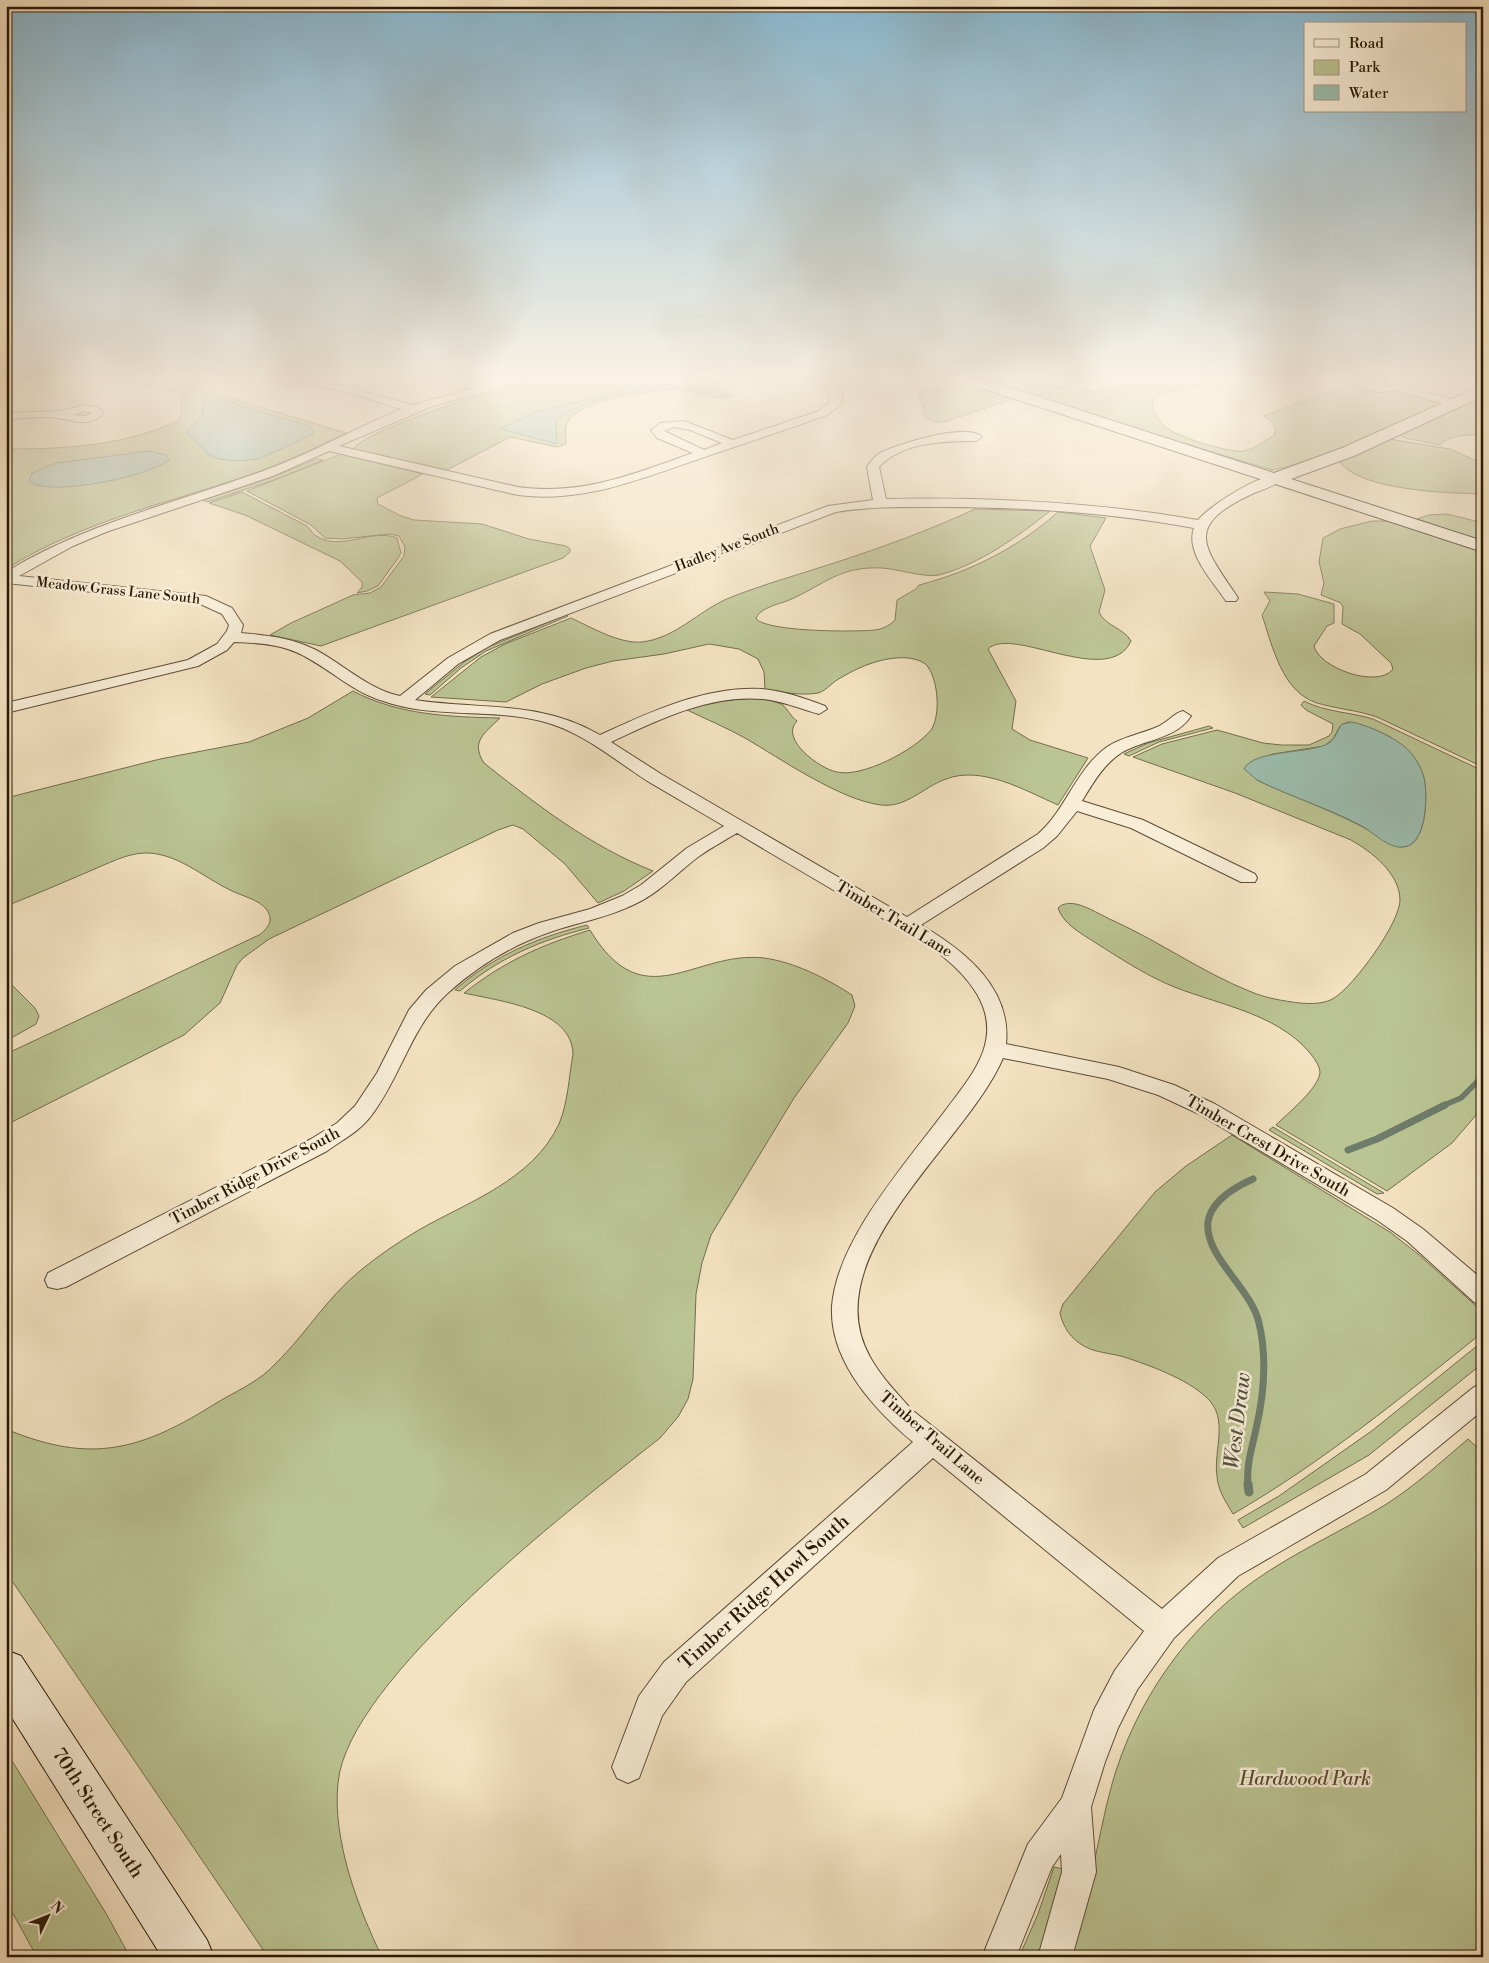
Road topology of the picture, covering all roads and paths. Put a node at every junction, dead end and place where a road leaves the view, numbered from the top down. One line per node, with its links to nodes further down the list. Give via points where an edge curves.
1 (277, 469): 11 (street, via 96,530 48,552)
2 (421, 469): 3 (street, via 513,490 545,494 597,489)
3 (659, 469)
4 (873, 469): 8 (street)
5 (1243, 469): 7 (street)
6 (1300, 469): 7 (street)
7 (1275, 479): 9 (street, via 1220,506 1208,515); 10 (street)
8 (880, 504): 9 (street, Hadley Ave South, via 1044,504); 14 (street, Hadley Ave South, via 848,506 818,513 494,636 457,658)
9 (1202, 525): 12 (street, via 1198,537 1200,548)
10 (1483, 547)
11 (6, 578): 13 (street, Meadow Grass Lane South, via 206,600 224,608 232,616 236,629)
12 (1230, 598)
13 (231, 637): 14 (street, Timber Trail Lane, via 301,648 363,688); 15 (street, via 216,651 186,666)
14 (403, 702): 18 (street, Timber Trail Lane, via 442,709 540,716 571,726)
15 (6, 708)
16 (819, 709): 18 (street, via 774,696 715,696 679,706)
17 (1182, 716): 19 (street, via 1178,723 1167,729 1111,752 1098,763)
18 (599, 741): 20 (street, Timber Trail Lane)
19 (1073, 804): 21 (street, via 1137,824); 22 (street, via 1057,826 1033,846)
20 (737, 826): 22 (street, Timber Trail Lane); 24 (street, Timber Ridge Drive South, via 693,852 648,889 629,900 532,932 473,962 422,1008 376,1092 363,1111 345,1128 319,1145)
21 (1248, 878)
22 (907, 925): 23 (street, Timber Trail Lane, via 953,955 978,980 994,1012)
23 (995, 1049): 25 (street, Timber Crest Drive South, via 1111,1072 1166,1090 1208,1109 1385,1214 1426,1244); 27 (street, Timber Trail Lane, via 974,1088 869,1232 853,1265 845,1294 846,1331 863,1371 892,1407)
24 (57, 1280)
25 (1483, 1295)
26 (1483, 1395): 28 (street, via 1376,1482 1228,1567)
27 (932, 1442): 28 (street, Timber Trail Lane); 30 (street, Timber Ridge Howl South, via 675,1672 650,1707)
28 (1163, 1628): 31 (street, via 1126,1680 1105,1721 1088,1762)
29 (6, 1670): 32 (street, 70th Street South)
30 (628, 1766)
31 (1076, 1807): 33 (street, via 1040,1856); 34 (street, via 1079,1872)
32 (190, 1957)
33 (998, 1957)
34 (1055, 1957)

